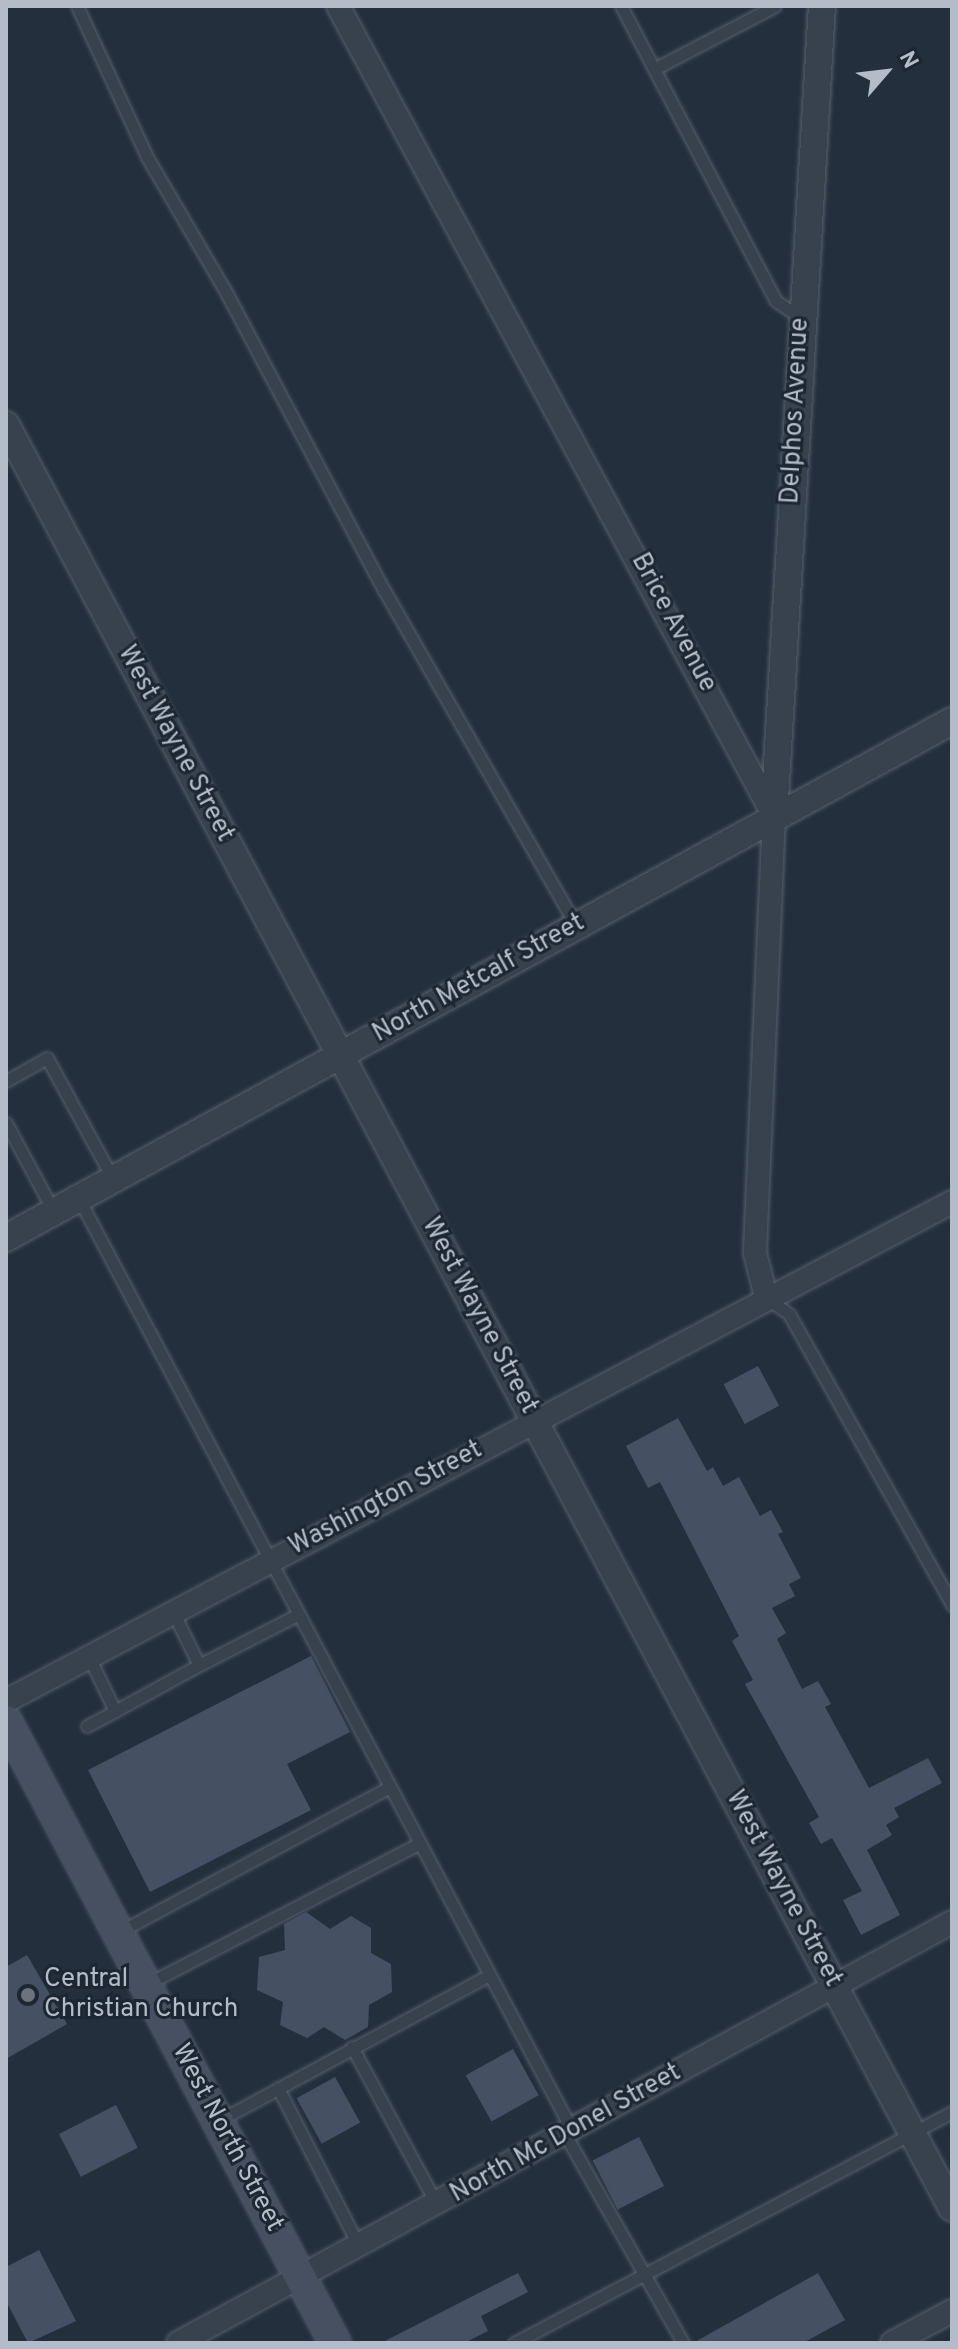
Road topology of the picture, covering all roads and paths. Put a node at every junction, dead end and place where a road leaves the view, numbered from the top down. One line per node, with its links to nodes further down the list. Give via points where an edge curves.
1 (77, 6): 11 (lane, via 154,169 227,294 384,590)
2 (338, 6): 10 (street, Brice Avenue)
3 (621, 6): 6 (lane)
4 (775, 6): 6 (lane)
5 (822, 6): 7 (street, Delphos Avenue)
6 (654, 69): 7 (lane, via 776,301)
7 (801, 318): 10 (street, Delphos Avenue)
8 (6, 425): 12 (street, West Wayne Street)
9 (952, 721): 10 (street, North Metcalf Street)
10 (774, 816): 11 (street, North Metcalf Street); 20 (street, via 755,1253)
11 (576, 925): 12 (street, North Metcalf Street)
12 (340, 1055): 15 (street, North Metcalf Street); 21 (street, West Wayne Street)
13 (6, 1081): 15 (lane, via 47,1058)
14 (6, 1123): 18 (lane)
15 (113, 1180): 16 (street, North Metcalf Street)
16 (79, 1199): 18 (street, North Metcalf Street); 22 (lane)
17 (952, 1202): 20 (street, Washington Street)
18 (55, 1212): 19 (street, North Metcalf Street)
19 (6, 1238)
20 (766, 1297): 21 (street, Washington Street); 23 (lane, via 789,1314)
21 (535, 1421): 22 (street, Washington Street); 37 (street, West Wayne Street)
22 (269, 1562): 24 (street, Washington Street); 25 (lane)
23 (952, 1605)
24 (173, 1612): 26 (street, Washington Street); 27 (lane)
25 (297, 1615): 27 (lane); 32 (lane)
26 (89, 1657): 28 (street, Washington Street); 29 (lane)
27 (199, 1665): 29 (lane)
28 (6, 1701)
29 (115, 1711): 31 (lane)
30 (6, 1721): 35 (main road, West North Street)
31 (87, 1726)
32 (388, 1788): 33 (lane); 35 (lane)
33 (418, 1844): 36 (lane); 38 (lane)
34 (952, 1922): 37 (street, North Mc Donel Street)
35 (118, 1933): 38 (main road, West North Street)
36 (489, 1975): 39 (lane); 44 (lane)
37 (834, 1984): 43 (street, West Wayne Street); 44 (street, North Mc Donel Street)
38 (146, 1985): 42 (main road, West North Street)
39 (352, 2047): 40 (lane); 45 (lane)
40 (278, 2088): 42 (lane); 47 (lane)
41 (952, 2112): 43 (lane)
42 (218, 2121): 49 (main road, West North Street)
43 (912, 2133): 46 (street, West Wayne Street); 48 (lane)
44 (570, 2134): 45 (street, North Mc Donel Street); 48 (lane)
45 (437, 2205): 47 (street, North Mc Donel Street)
46 (952, 2208)
47 (359, 2246): 49 (street, North Mc Donel Street)
48 (644, 2275): 53 (lane); 54 (lane)
49 (301, 2278): 51 (street, North Mc Donel Street); 52 (main road, West North Street)
50 (952, 2311): 55 (street)
51 (178, 2343)
52 (335, 2343)
53 (514, 2343)
54 (683, 2343)
55 (892, 2343)

